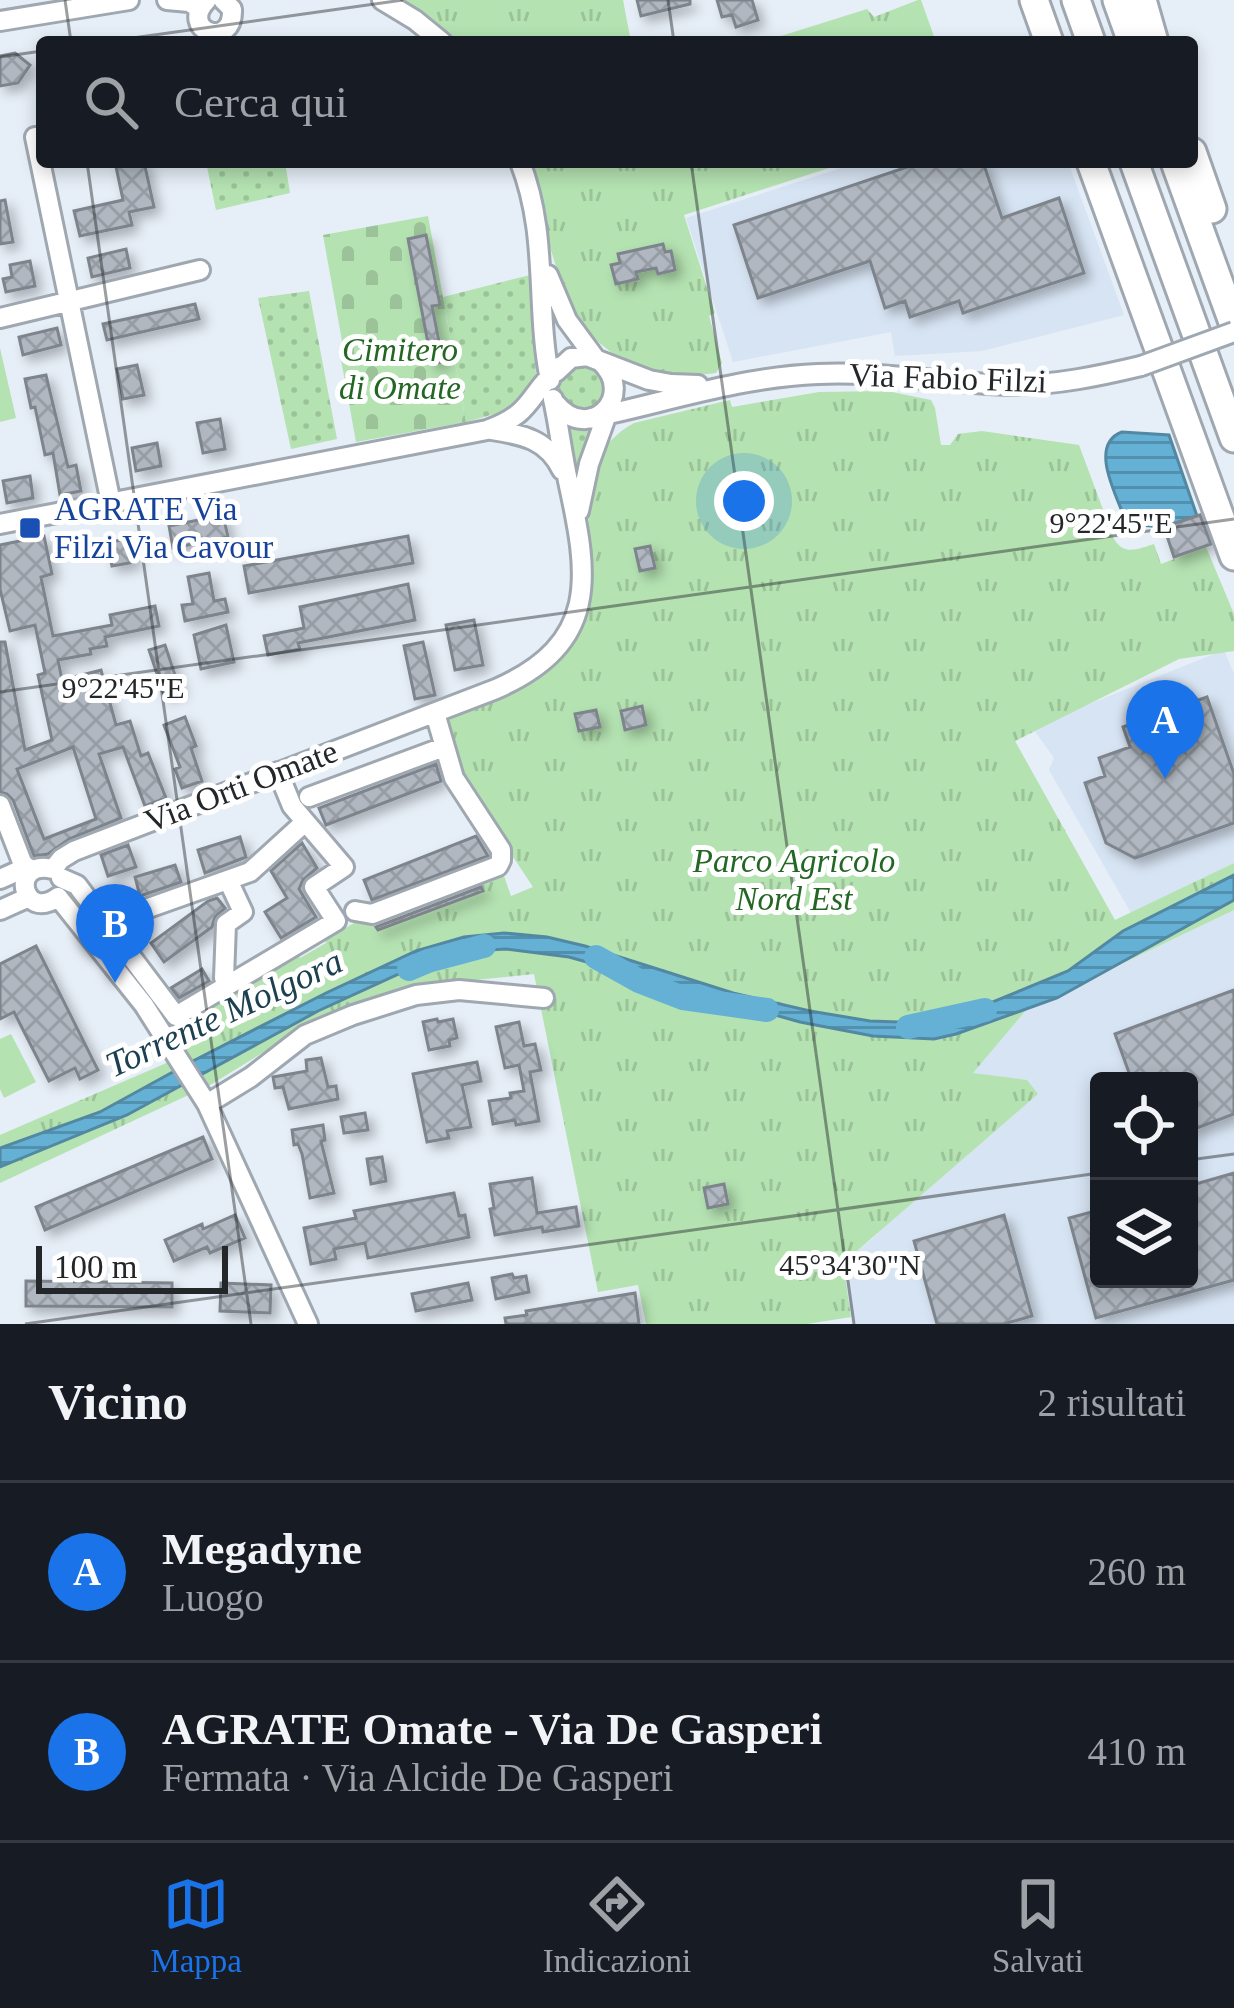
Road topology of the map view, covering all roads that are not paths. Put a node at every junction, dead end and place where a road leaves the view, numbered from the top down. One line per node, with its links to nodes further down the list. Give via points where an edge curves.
1 (129, 0): 10 (street)
2 (167, 0): 9 (street)
3 (223, 0): 9 (street, via 233,15 220,33 198,20)
4 (382, 0): 11 (street)
5 (1034, 0): 12 (highway)
6 (1076, 0): 13 (highway)
7 (1117, 0): 14 (highway)
8 (1142, 0): 15 (highway)
9 (204, 4)
10 (0, 21)
11 (435, 36)
12 (1047, 36)
13 (1089, 36)
14 (1130, 36)
15 (1152, 36)
16 (35, 137): 17 (street)
17 (36, 142)
18 (41, 168): 26 (street)
19 (522, 168): 24 (street)
20 (1093, 168): 42 (highway)
21 (1136, 168): 36 (highway)
22 (1177, 168): 28 (highway)
23 (1197, 168): 28 (highway, via 1227,255)
24 (541, 254): 29 (street, via 563,314); 30 (street, Via Orti Omate)
25 (200, 270): 26 (street)
26 (69, 301): 27 (street); 39 (street)
27 (0, 318)
28 (1231, 319): 31 (street, Via Fabio Filzi, bridge, via 1141,366 1066,381 836,373)
29 (597, 360): 30 (street, via 578,356); 31 (street, Via Fabio Filzi, via 661,383); 33 (street, via 613,379)
30 (554, 383): 33 (street, via 566,414); 34 (street, Via Orti Omate); 35 (street, Via Fabio Filzi)
31 (727, 385): 32 (street, Via Fabio Filzi)
32 (645, 408): 33 (street, Via Fabio Filzi); 37 (street, via 615,428)
33 (598, 414): 34 (street, Via Fabio Filzi); 37 (street, Via Orti Omate)
34 (559, 425): 35 (street, Via Fabio Filzi); 38 (street, Via Orti Omate)
35 (493, 430): 38 (street, via 547,448); 39 (street, Via Fabio Filzi)
36 (1234, 438)
37 (589, 464): 41 (street, Via Orti Omate)
38 (570, 491): 41 (street, Via Orti Omate)
39 (111, 503): 40 (street, Via Fabio Filzi)
40 (0, 524)
41 (578, 526): 43 (street, Via Orti Omate, via 581,594 560,644 527,674)
42 (1234, 556)
43 (435, 713): 44 (street); 45 (street, Via Orti Omate)
44 (444, 747): 46 (street, Via Orti Omate); 55 (street, via 502,860 372,914)
45 (278, 772): 48 (street); 52 (street, Via Orti Omate, via 74,850 61,859)
46 (309, 797)
47 (0, 806): 49 (street)
48 (305, 822): 51 (street, via 250,872); 57 (street, via 344,867 314,886 336,921)
49 (28, 870): 50 (street); 52 (street, via 41,866); 53 (street)
50 (0, 879)
51 (228, 880): 56 (street); 57 (street, via 243,912 226,924)
52 (58, 881): 53 (street, via 44,904); 56 (street, via 77,885); 59 (street)
53 (29, 897): 54 (street)
54 (0, 910)
55 (355, 911)
56 (106, 923): 57 (street, via 176,1016)
57 (228, 985)
58 (544, 998): 59 (street, via 459,990 395,1001 304,1035 251,1077)
59 (204, 1098): 60 (street)
60 (308, 1324)

